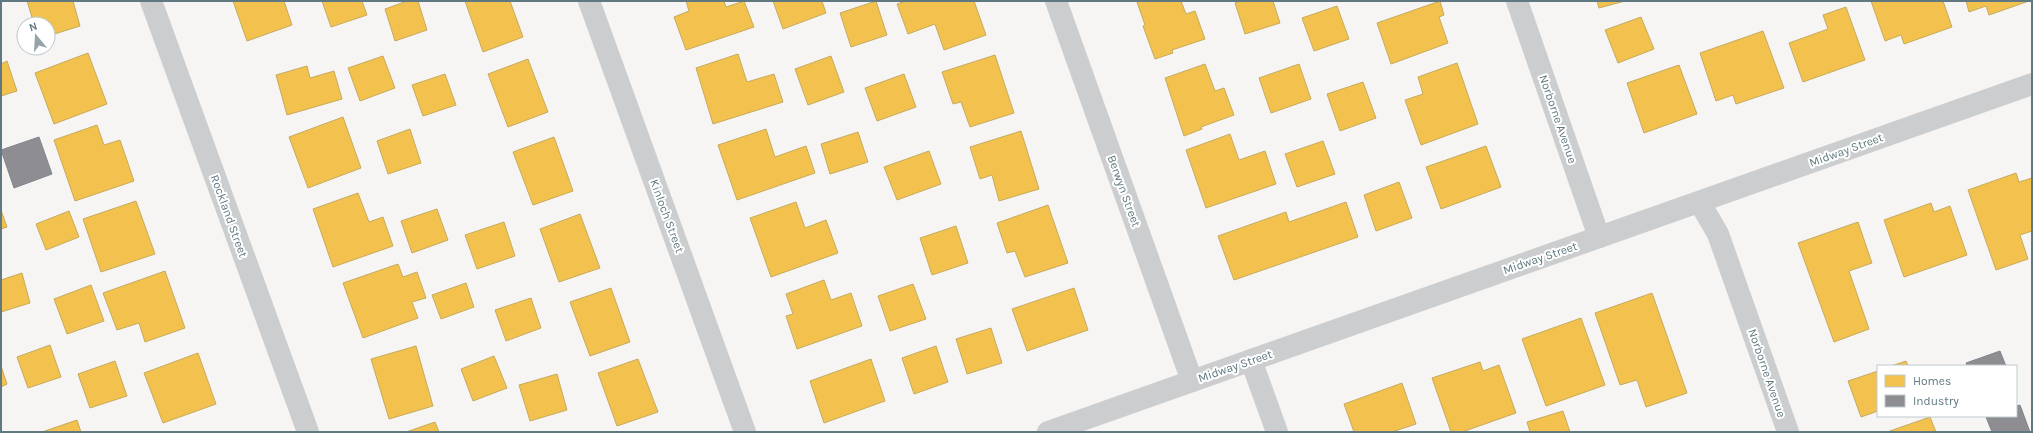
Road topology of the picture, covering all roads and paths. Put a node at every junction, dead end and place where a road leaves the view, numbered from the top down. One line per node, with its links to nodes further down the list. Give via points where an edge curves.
1 (151, 1): 10 (street, Rockland Street)
2 (589, 1): 11 (street, Kinloch Street)
3 (1056, 1): 9 (street, Berwyn Street)
4 (1517, 1): 7 (street, Norborne Avenue)
5 (2032, 84): 6 (street, Midway Street)
6 (1700, 203): 7 (street, Midway Street); 14 (street, Norborne Avenue, via 1718,234)
7 (1599, 237): 8 (street, Midway Street)
8 (1251, 360): 9 (street, Midway Street); 13 (street)
9 (1192, 381): 12 (street, Midway Street)
10 (308, 432)
11 (745, 432)
12 (1048, 432)
13 (1277, 432)
14 (1788, 432)

